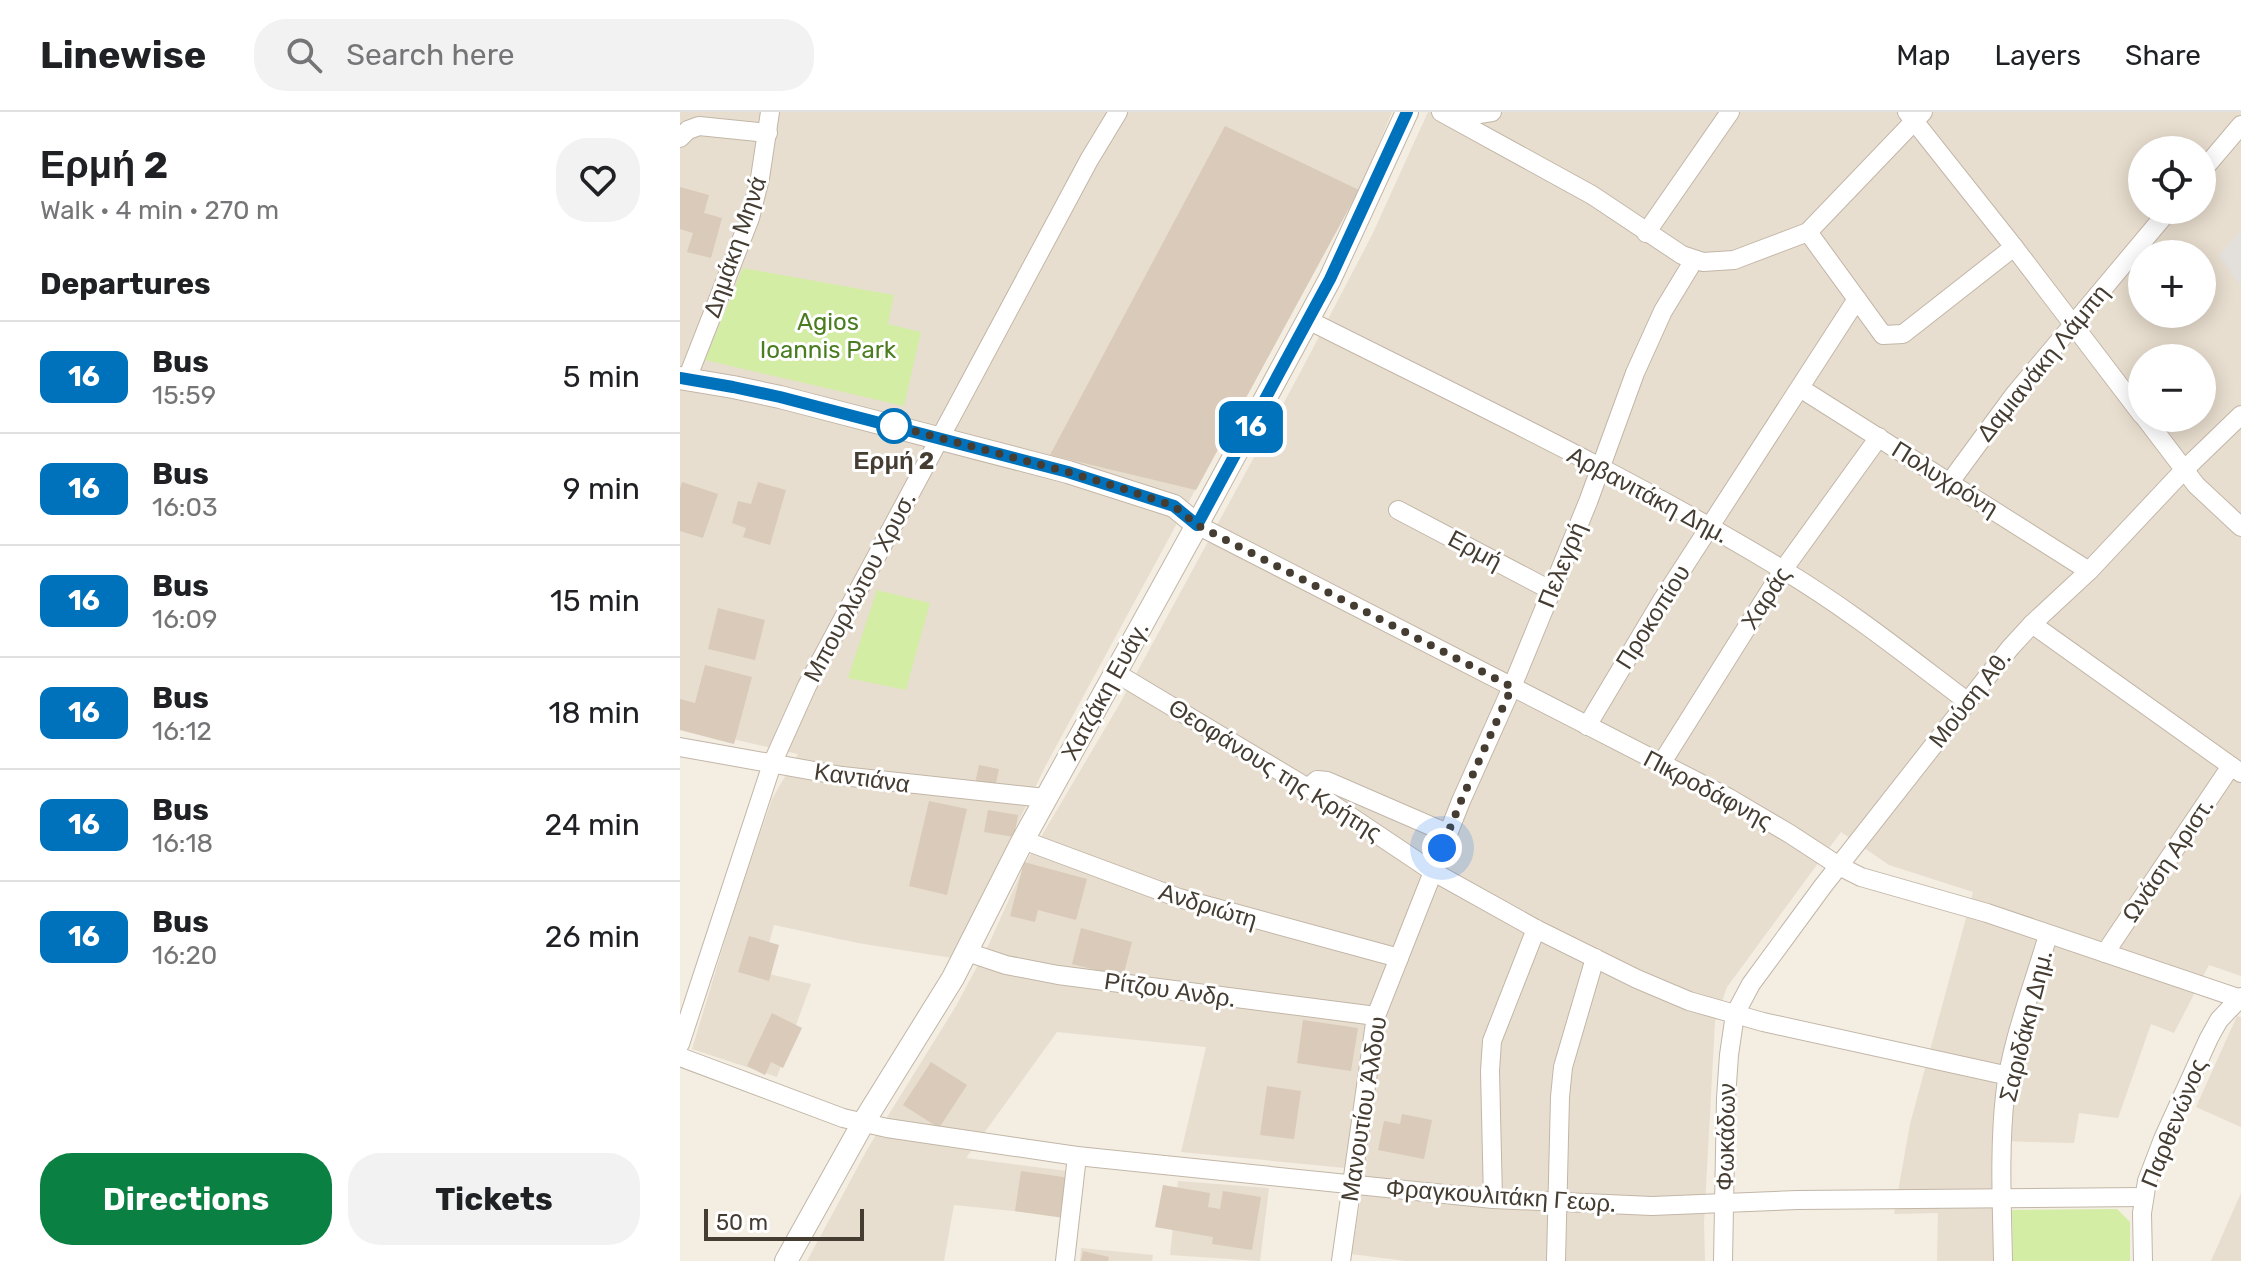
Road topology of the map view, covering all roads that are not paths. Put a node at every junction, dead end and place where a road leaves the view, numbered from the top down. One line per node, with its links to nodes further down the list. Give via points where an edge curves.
1 (770, 112): 9 (street, Δημάκη Μηνά)
2 (1118, 112): 26 (street, Μπουρλώτου Χρυσ.)
3 (1407, 112): 18 (street, Χατζάκη Ευάγ.)
4 (1492, 112): 6 (street)
5 (1730, 112): 14 (street)
6 (1447, 115): 14 (street, via 1579,187)
7 (1915, 115): 13 (street); 15 (street)
8 (2241, 125): 11 (street)
9 (768, 133): 10 (street, via 699,126); 20 (street, Δημάκη Μηνά, via 750,218)
10 (680, 138)
11 (2216, 154)
12 (2157, 224): 19 (street, Δαμιανάκη Λάμπη)
13 (1808, 232): 16 (street, via 1734,260); 17 (street)
14 (1646, 233): 16 (street)
15 (2014, 247): 17 (street, via 1903,334 1883,335); 19 (street)
16 (1694, 260): 27 (street, Πελεγρή, via 1653,331)
17 (1857, 299): 21 (street, Προκοπίου)
18 (1308, 320): 27 (street, Αρβανιτάκη Δημ.); 31 (street, Χατζάκη Ευάγ.)
19 (2073, 324): 22 (street); 29 (street, Δαμιανάκη Λάμπη)
20 (684, 378): 26 (street)
21 (1800, 388): 25 (street, Πολυχρόνη); 32 (street, Προκοπίου)
22 (2128, 396)
23 (2241, 415): 28 (street, Μούση Αθ.)
24 (2155, 432): 28 (street)
25 (1879, 437): 29 (street, Πολυχρόνη); 34 (street, Χαράς)
26 (941, 438): 31 (street, via 1174,506); 43 (street, Μπουρλώτου Χρυσ., via 811,676)
27 (1600, 467): 32 (street, Αρβανιτάκη Δημ.); 36 (street, Πελεγρή)
28 (2184, 470): 33 (street); 35 (street, Μούση Αθ.)
29 (1950, 482): 35 (street, Πολυχρόνη)
30 (1398, 510): 36 (street, Ερμή)
31 (1197, 525): 38 (street, Χατζάκη Ευάγ.); 39 (street, Πικροδάφνης)
32 (1709, 526): 34 (street, Αρβανιτάκη Δημ.); 41 (street, Προκοπίου)
33 (2241, 527)
34 (1783, 570): 40 (street, Αρβανιτάκη Δημ.); 44 (street, Χαράς)
35 (2089, 571): 37 (street, Μούση Αθ.)
36 (1552, 591): 39 (street, Πελεγρή)
37 (2032, 624): 40 (street, Μούση Αθ.); 45 (street)
38 (1116, 673): 46 (street, Θεοφάνους της Κρήτης); 47 (street, Χατζάκη Ευάγ.)
39 (1512, 687): 41 (street, Πικροδάφνης); 48 (street, Πελεγρή)
40 (1968, 702): 50 (street, Μούση Αθ.)
41 (1587, 726): 44 (street, Πικροδάφνης)
42 (680, 747): 43 (street, Καντιάνα)
43 (772, 764): 47 (street, Καντιάνα); 61 (street, Μπουρλώτου Χρυσ.)
44 (1661, 764): 50 (street, Πικροδάφνης, via 1729,798)
45 (2236, 769): 55 (street, Ωνάση Αριστ.)
46 (1308, 788): 48 (street, via 1317,780 1327,781); 51 (street, Θεοφάνους της Κρήτης)
47 (1045, 798): 49 (street, Χατζάκη Ευάγ.)
48 (1447, 833): 51 (street, Πελεγρή)
49 (1023, 840): 54 (street, Χατζάκη Ευάγ.); 56 (street, Ανδριώτη, via 1179,898)
50 (1839, 866): 53 (street, Πικροδάφνης, via 1875,883); 59 (street, Μούση Αθ., via 1751,984)
51 (1432, 871): 52 (street, Θεοφάνους της Κρήτης); 56 (street, Μανουτίου Άλδου)
52 (1536, 929): 57 (street, Θεοφάνους της Κρήτης); 69 (street, via 1492,1041)
53 (2048, 935): 55 (street, Πικροδάφνης); 63 (street, Σαριδάκη Δημ.)
54 (967, 952): 60 (street, Ρίτζου Ανδρ., via 1058,975); 64 (street, Χατζάκη Ευάγ.)
55 (2105, 953): 58 (street, Πικροδάφνης)
56 (1399, 958): 60 (street, Μανουτίου Άλδου)
57 (1595, 958): 59 (street, Θεοφάνους της Κρήτης, via 1674,995); 70 (street, via 1563,1067)
58 (2240, 998): 67 (street, Παρθενώνος, via 2209,1038)
59 (1735, 1014): 63 (street, Θεοφάνους της Κρήτης); 71 (street, Φωκάδων, via 1726,1098)
60 (1376, 1016): 66 (street, Μανουτίου Άλδου)
61 (680, 1044)
62 (680, 1057): 64 (street, Φραγκουλιτάκη Γεωρ.)
63 (2009, 1076): 68 (street, Σαριδάκη Δημ.)
64 (863, 1123): 65 (street, Φραγκουλιτάκη Γεωρ.); 72 (street, Χατζάκη Ευάγ.)
65 (1077, 1156): 66 (street, Φραγκουλιτάκη Γεωρ.); 73 (street)
66 (1353, 1185): 69 (street, Φραγκουλιτάκη Γεωρ.); 74 (street, Μανουτίου Άλδου)
67 (2143, 1197): 68 (street, Φραγκουλιτάκη Γεωρ.); 78 (street, Παρθενώνος)
68 (2002, 1198): 71 (street, Φραγκουλιτάκη Γεωρ.); 77 (street, Σαριδάκη Δημ.)
69 (1493, 1199): 70 (street, Φραγκουλιτάκη Γεωρ.)
70 (1557, 1203): 71 (street, Φραγκουλιτάκη Γεωρ.); 75 (street)
71 (1725, 1203): 76 (street, Φωκάδων)
72 (786, 1261)
73 (1065, 1261)
74 (1341, 1261)
75 (1556, 1261)
76 (1723, 1261)
77 (2003, 1261)
78 (2143, 1261)

